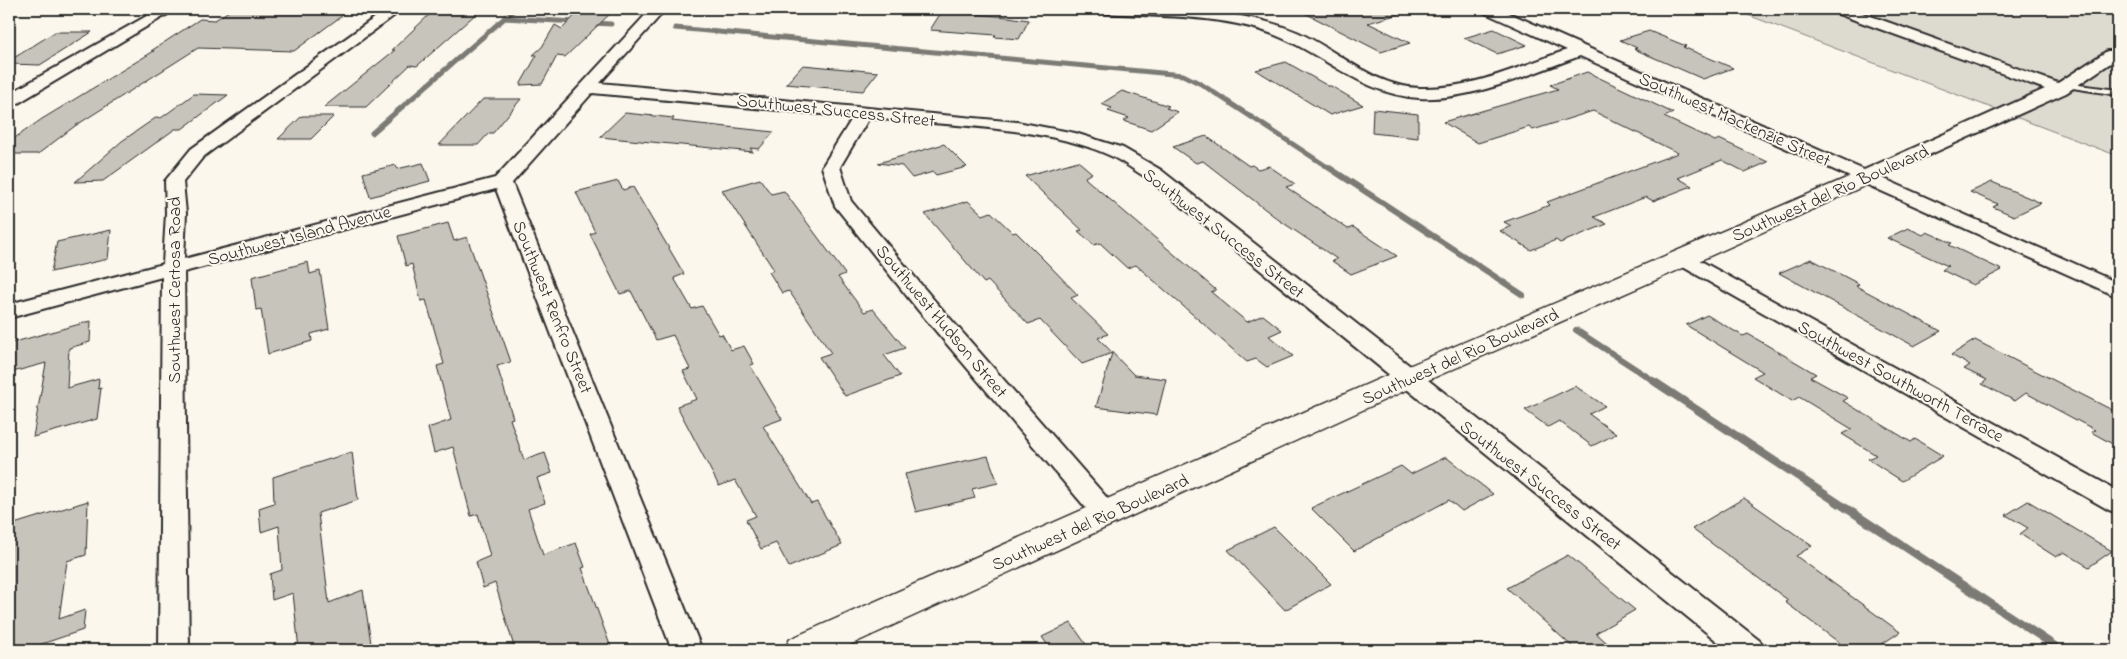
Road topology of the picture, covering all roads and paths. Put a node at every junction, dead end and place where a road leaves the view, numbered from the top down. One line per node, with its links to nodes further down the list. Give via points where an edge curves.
1 (169, 9): 12 (street)
2 (396, 9): 17 (street, Southwest Certosa Road, via 197,153 174,181)
3 (659, 9): 9 (street)
4 (1105, 9): 7 (street, via 1239,20 1291,36 1353,72 1400,91 1445,92)
5 (1488, 9): 7 (street, Southwest Mackenzie Street)
6 (1838, 9): 10 (street)
7 (1579, 51): 14 (street, Southwest Mackenzie Street)
8 (2113, 54): 10 (street, Southwest del Rio Boulevard)
9 (586, 87): 13 (street, Southwest Success Street); 15 (street)
10 (2063, 87): 11 (lane); 14 (street, Southwest del Rio Boulevard)
11 (2118, 93)
12 (9, 101)
13 (863, 114): 20 (street, Southwest Success Street, via 1017,127 1075,138 1117,152 1154,174); 22 (street, Southwest Hudson Street, via 831,167 842,202 926,305)
14 (1865, 177): 16 (street, Southwest del Rio Boulevard); 18 (street, Southwest Mackenzie Street)
15 (502, 182): 17 (street, Southwest Island Avenue); 25 (street, Southwest Renfro Street)
16 (1684, 259): 20 (street, Southwest del Rio Boulevard); 21 (street, Southwest Southworth Terrace)
17 (173, 268): 19 (street, Southwest Island Avenue); 24 (street, Southwest Certosa Road)
18 (2118, 292)
19 (9, 311)
20 (1407, 378): 22 (street, Southwest del Rio Boulevard); 23 (street, Southwest Success Street)
21 (2118, 503)
22 (1107, 514): 26 (street, Southwest del Rio Boulevard)
23 (1744, 649)
24 (174, 650)
25 (687, 650)
26 (802, 650)

